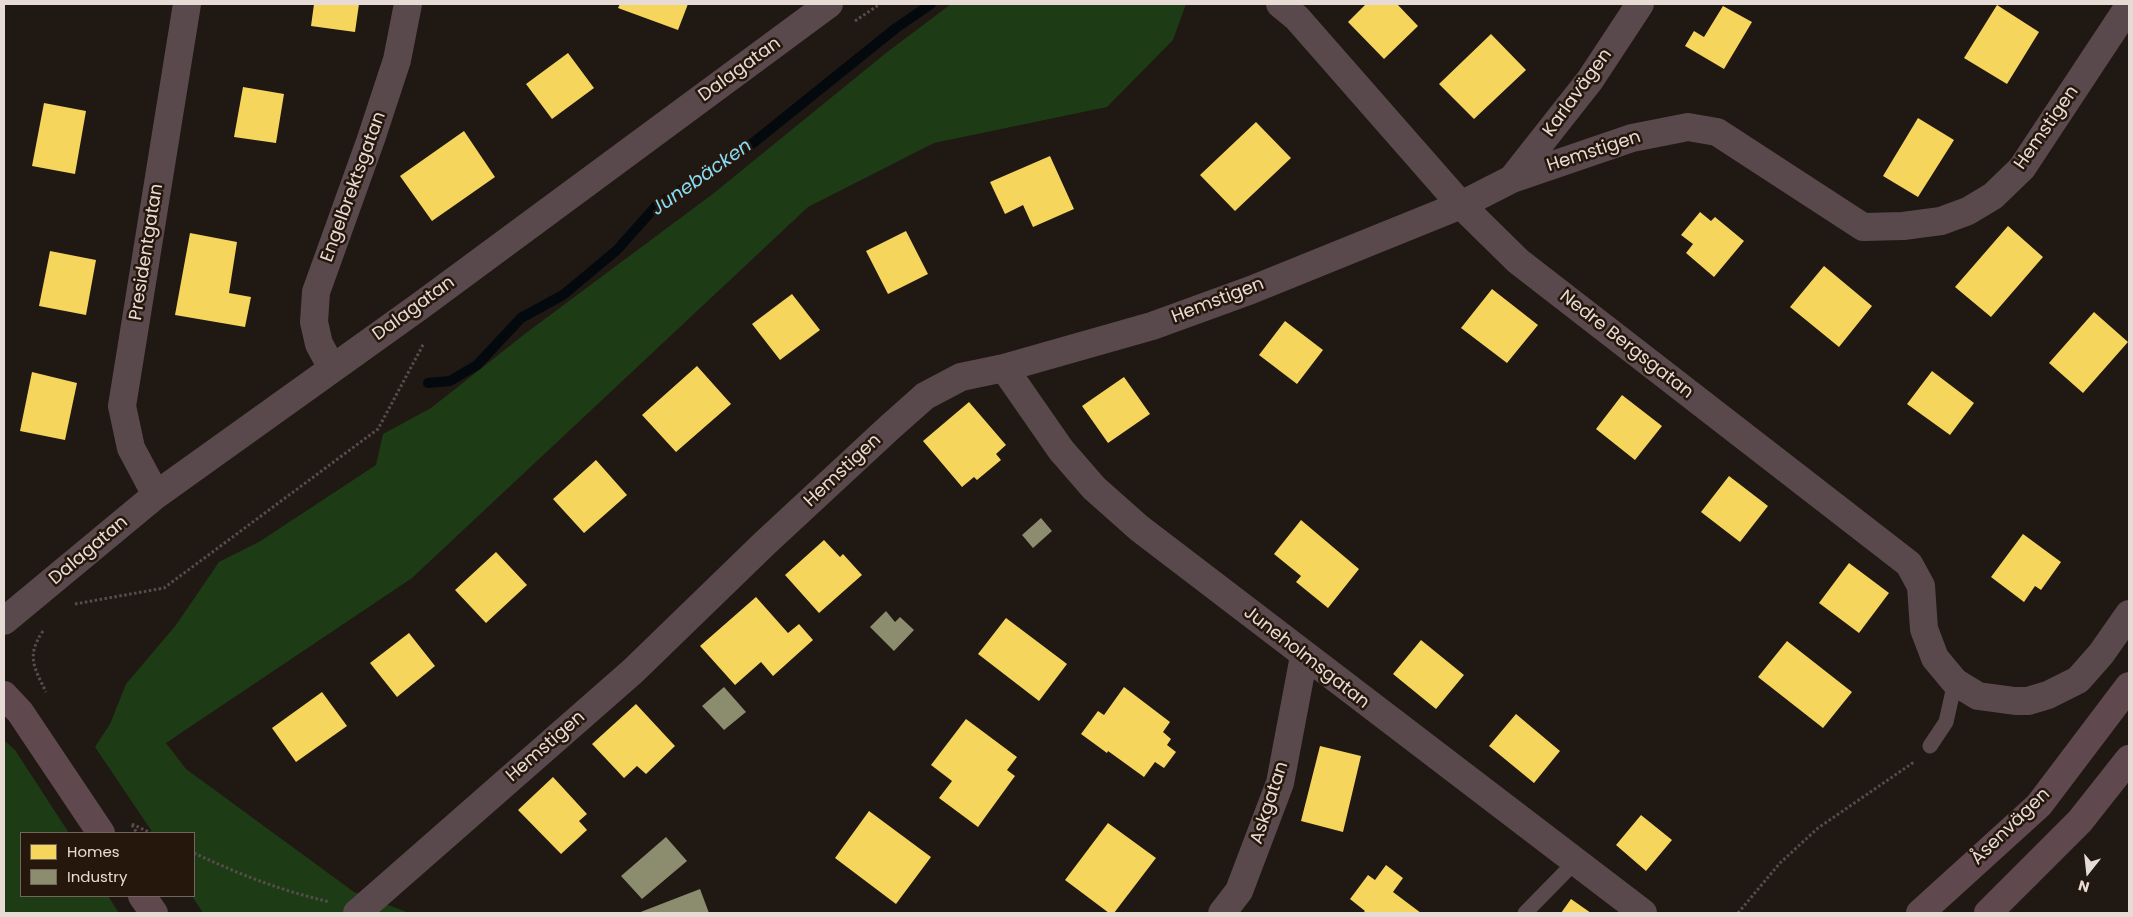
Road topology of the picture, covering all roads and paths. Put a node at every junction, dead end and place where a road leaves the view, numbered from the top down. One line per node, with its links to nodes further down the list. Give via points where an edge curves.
1 (186, 4): 14 (street, Presidentgatan, via 122,406 131,448)
2 (408, 4): 12 (street, Engelbrektsgatan, via 397,60 316,292 314,322 319,344)
3 (830, 4): 12 (street, Dalagatan)
4 (880, 4): 8 (path)
5 (1280, 4): 10 (street, Nedre Bergsgatan, via 1297,18)
6 (1640, 4): 9 (street, Karlavägen, via 1590,80)
7 (2129, 6): 9 (street, Hemstigen, via 2022,168 1992,196 1968,211 1941,221 1863,227 1717,132 1688,127 1632,138)
8 (848, 27)
9 (1512, 179): 10 (street, Hemstigen)
10 (1461, 205): 13 (street, Hemstigen, via 1251,290 1152,326); 20 (street, Nedre Bergsgatan, via 1518,261 1908,564 1922,586 1924,629 1935,658)
11 (426, 339): 15 (path, via 378,430 164,588)
12 (332, 368): 14 (street, Dalagatan)
13 (1004, 368): 19 (street, Juneholmsgatan, via 1061,450 1094,488 1139,528); 32 (street, Hemstigen, via 961,377 925,396 771,537 633,671)
14 (156, 495): 17 (street, Dalagatan)
15 (72, 605)
16 (2129, 614): 20 (street, Nedre Bergsgatan, via 2078,680 2048,695 2015,702 1978,696)
17 (4, 621)
18 (45, 628): 22 (path, via 35,643 32,665)
19 (1304, 656): 30 (street, Juneholmsgatan); 34 (street, Askgatan, via 1280,784 1239,891)
20 (1955, 682): 24 (lane, via 1946,722)
21 (2129, 686): 38 (street, Åsenvägen, via 2038,805)
22 (46, 692)
23 (4, 695): 27 (street, via 20,712)
24 (1930, 746): 37 (path, via 1922,756 1818,828 1780,863)
25 (2129, 759): 39 (street, via 2080,821)
26 (130, 823): 28 (path)
27 (100, 832)
28 (150, 832)
29 (195, 853): 32 (path, via 287,892)
30 (1574, 862): 35 (lane); 36 (street, Juneholmsgatan)
31 (143, 897): 33 (street)
32 (364, 907)
33 (154, 913)
34 (1222, 913)
35 (1525, 913)
36 (1643, 913)
37 (1738, 913)
38 (1920, 913)
39 (1988, 913)

